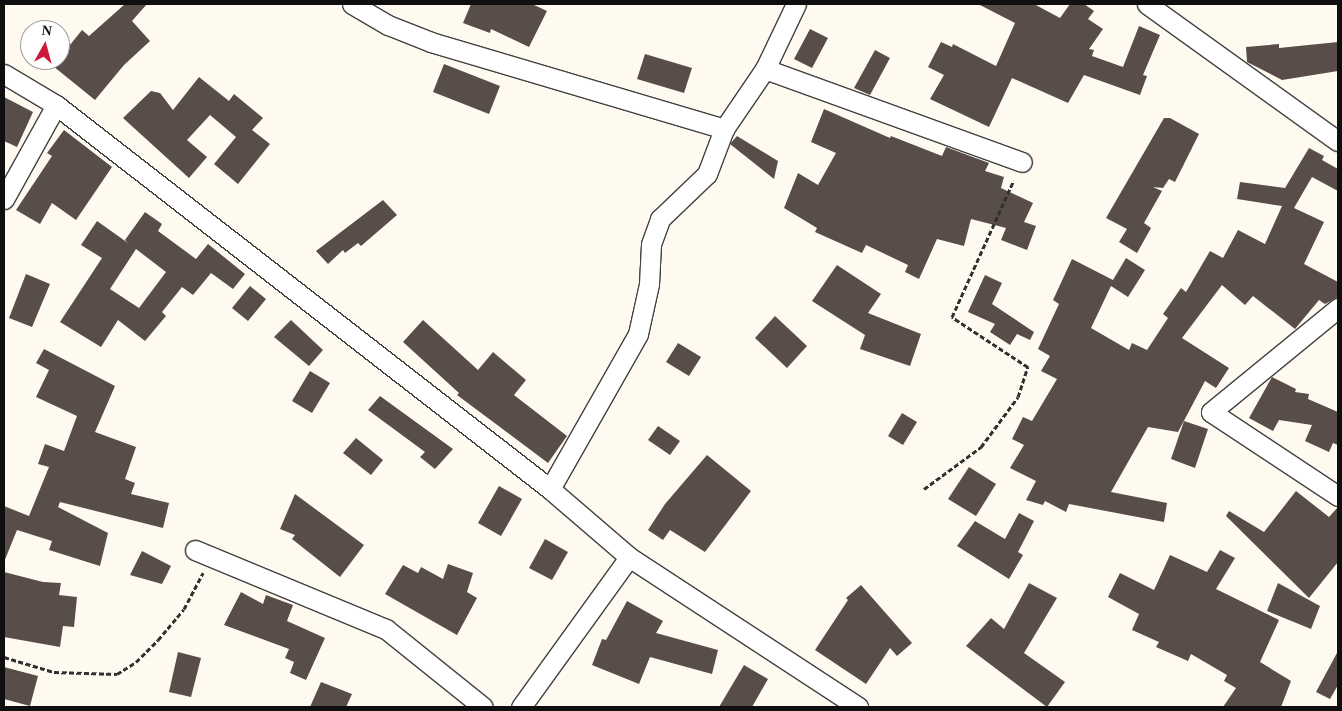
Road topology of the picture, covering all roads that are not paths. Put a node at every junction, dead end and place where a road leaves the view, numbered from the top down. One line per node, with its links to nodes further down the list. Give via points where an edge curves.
1 (352, 4): 7 (street, via 388,25 431,42)
2 (796, 4): 4 (street)
3 (1147, 4): 8 (street)
4 (766, 69): 7 (street); 9 (street)
5 (4, 74): 6 (street)
6 (56, 105): 10 (street); 12 (street)
7 (724, 129): 12 (street, via 707,174 660,219 651,244 649,284 638,334)
8 (1338, 142)
9 (1022, 162)
10 (4, 198)
11 (1338, 308): 13 (street, via 1211,412)
12 (550, 489): 15 (street)
13 (1338, 496)
14 (203, 554): 16 (street, via 386,629)
15 (629, 557): 17 (street); 18 (street)
16 (483, 707)
17 (520, 707)
18 (858, 707)

